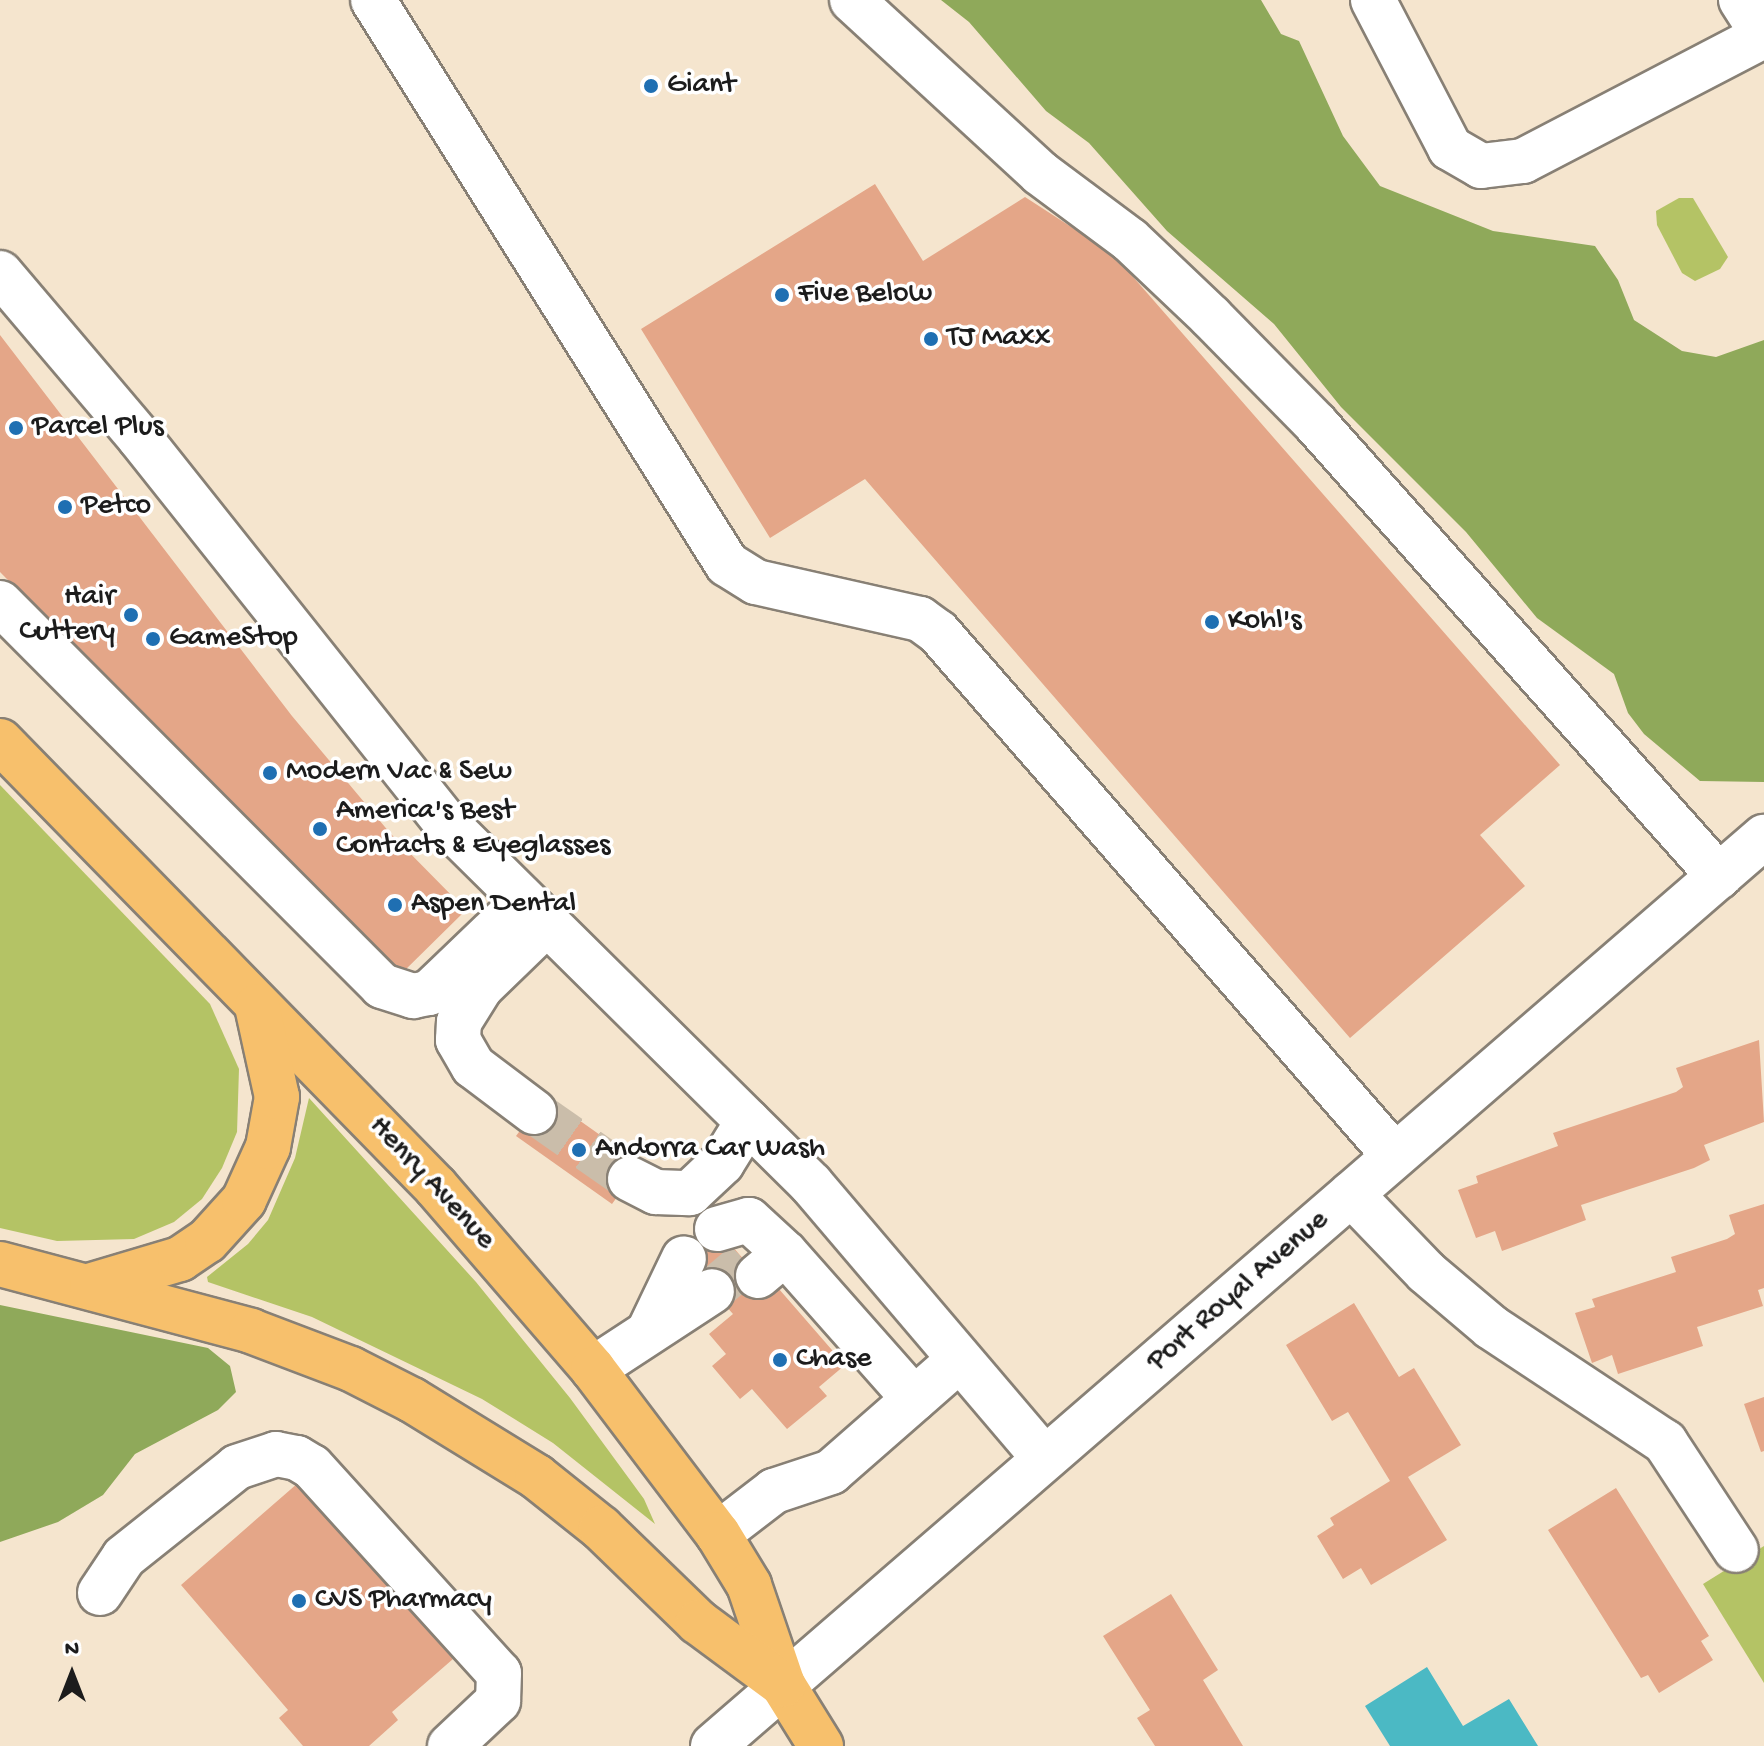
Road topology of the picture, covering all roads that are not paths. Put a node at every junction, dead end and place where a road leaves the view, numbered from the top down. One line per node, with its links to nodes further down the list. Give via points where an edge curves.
1 (373, 0): 14 (street, via 727,564 756,582 908,616 938,632)
2 (852, 0): 9 (street, via 1040,173 1130,240 1211,317)
3 (1373, 0): 5 (street, via 1450,148 1481,166 1523,161)
4 (1741, 0): 5 (street)
5 (1764, 36)
6 (0, 273): 10 (street, via 139,437 398,767)
7 (0, 603): 10 (street, via 382,986 413,996 429,993)
8 (0, 741): 11 (main road, Henry Avenue)
9 (1747, 864): 14 (street, Port Royal Avenue)
10 (535, 913): 12 (street, via 459,1022 458,1040 473,1066); 13 (street)
11 (255, 999): 19 (main road, via 277,1097 268,1147 244,1200 207,1241 180,1259); 22 (main road, Henry Avenue, via 436,1187)
12 (534, 1112)
13 (748, 1121): 15 (street, via 722,1163 690,1193 656,1192); 21 (street, via 811,1184)
14 (1394, 1155): 16 (street, Port Royal Avenue)
15 (630, 1179)
16 (1351, 1194): 24 (street, Port Royal Avenue); 26 (street, via 1426,1272 1491,1327 1665,1442)
17 (753, 1247): 23 (street)
18 (0, 1264): 19 (main road, Henry Avenue)
19 (86, 1287): 28 (main road, Henry Avenue, via 251,1331 351,1369 474,1434 601,1528 698,1622)
20 (651, 1327): 20 (street, via 705,1282); 22 (street)
21 (959, 1360): 23 (street); 24 (street)
22 (593, 1369): 25 (main road, Henry Avenue)
23 (914, 1399): 25 (street, via 831,1472 774,1491)
24 (1044, 1458): 28 (street, Port Royal Avenue)
25 (718, 1534): 28 (main road, Henry Avenue, via 749,1585)
26 (1736, 1550)
27 (100, 1593): 29 (street, via 124,1557 237,1467 276,1454 297,1458 312,1467 499,1673 498,1701)
28 (783, 1685): 30 (street, Port Royal Avenue); 31 (main road, Henry Avenue)
29 (450, 1746)
30 (713, 1746)
31 (821, 1746)

